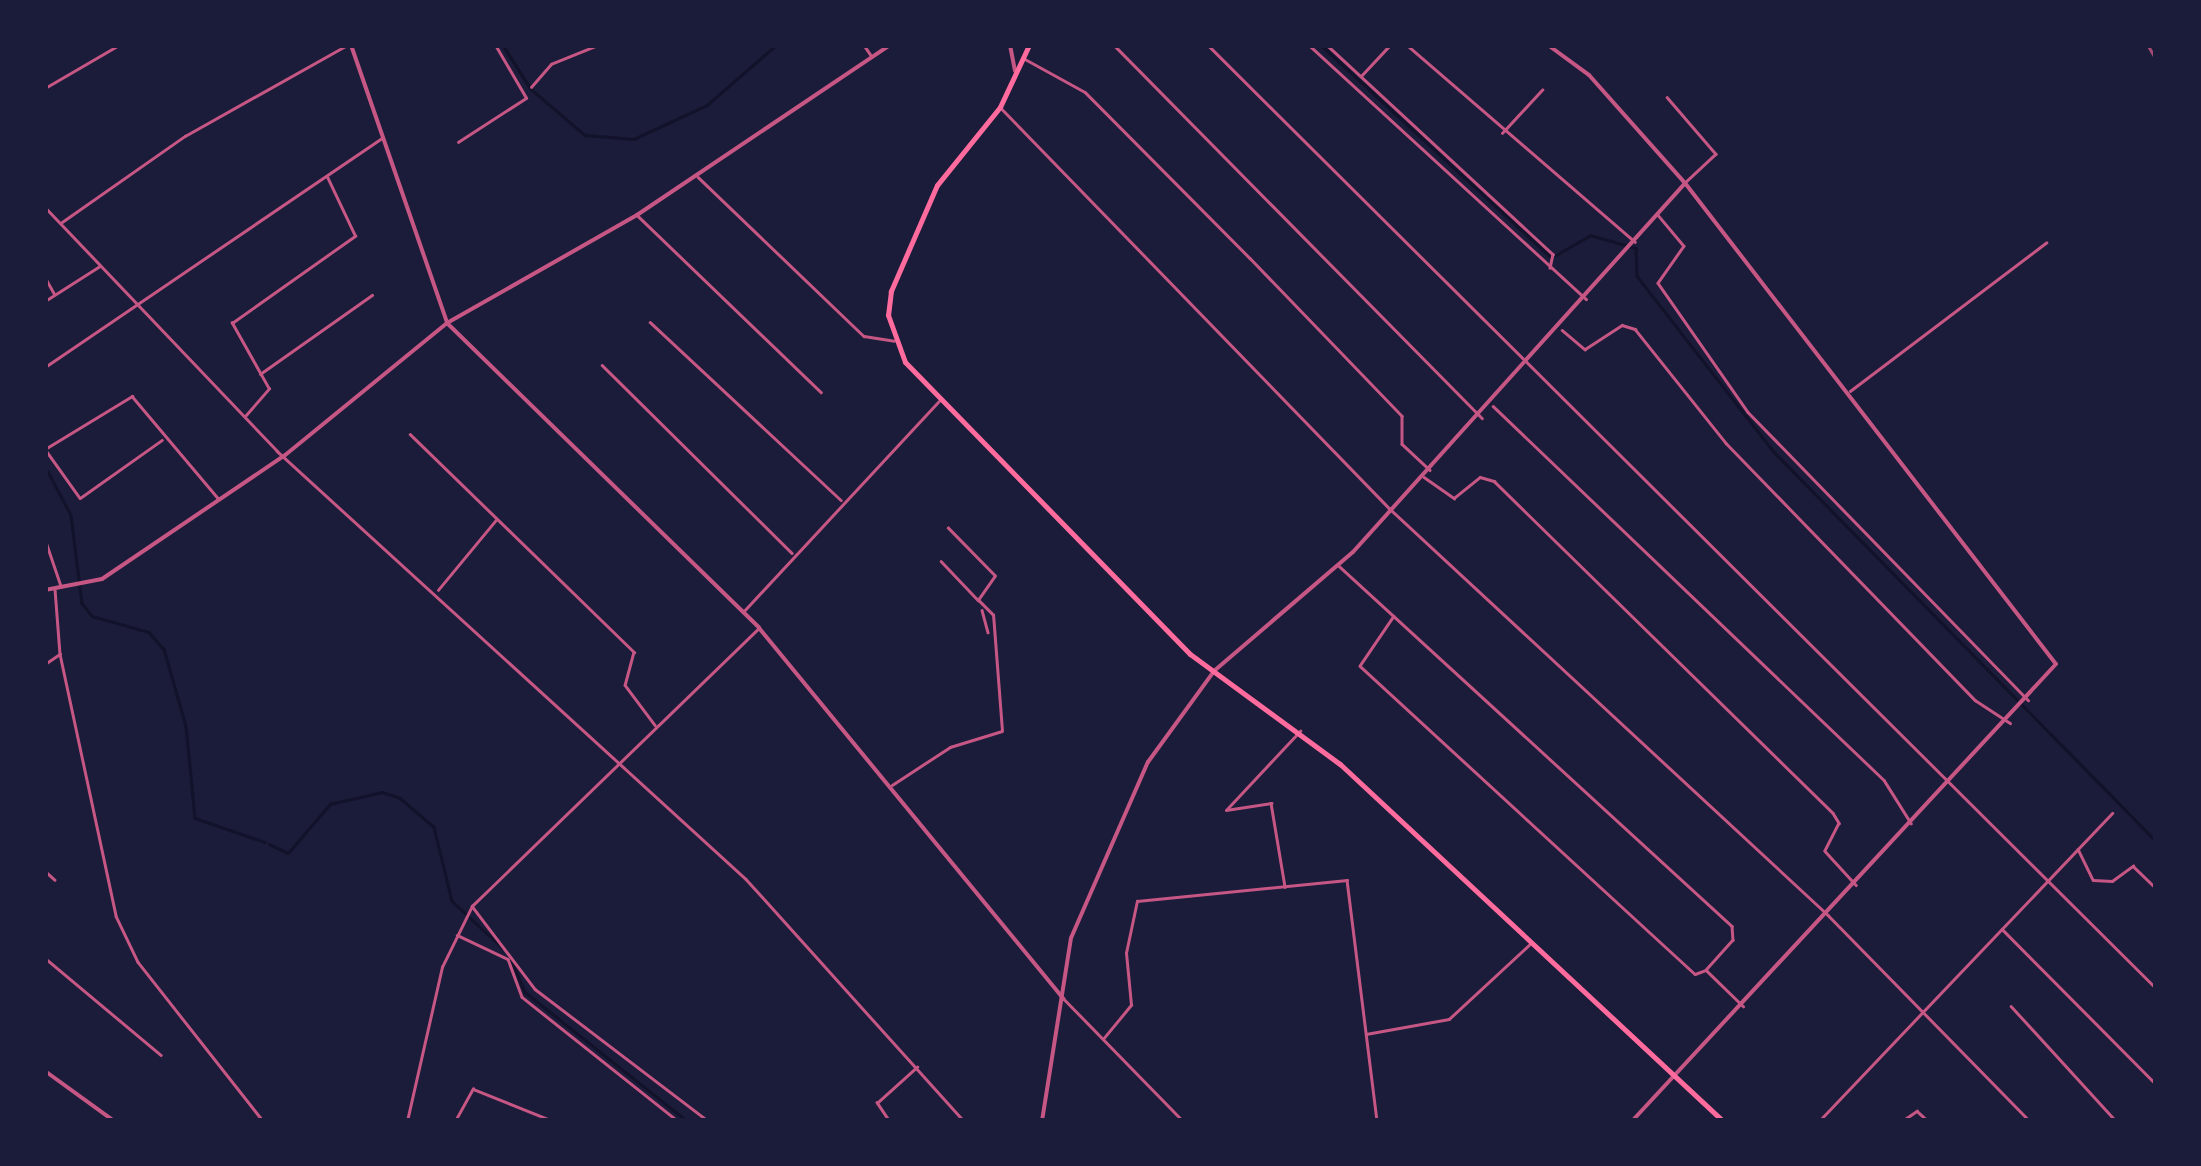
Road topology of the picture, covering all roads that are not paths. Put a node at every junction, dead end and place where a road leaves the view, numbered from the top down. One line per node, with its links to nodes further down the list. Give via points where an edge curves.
1 (119, 45): 22 (street)
2 (349, 45): 27 (street); 35 (street, via 231,108)
3 (495, 45): 28 (street, via 525,91 521,103)
4 (598, 45): 16 (street)
5 (864, 45): 17 (street)
6 (890, 45): 17 (street)
7 (1010, 45): 18 (street); 19 (street)
8 (1029, 45): 18 (main road)
9 (1114, 45): 59 (street)
10 (1208, 45): 50 (street)
11 (1309, 45): 39 (street)
12 (1327, 45): 20 (street)
13 (1390, 45): 20 (street)
14 (1407, 45): 26 (street)
15 (1548, 45): 31 (street, via 1589,75)
16 (580, 47): 21 (street)
17 (873, 58): 30 (street)
18 (1024, 58): 19 (main road); 64 (street, via 1085,92 1236,244 1402,416 1402,444)
19 (1016, 76): 25 (main road)
20 (1361, 76): 39 (street, via 1553,254)
21 (531, 87)
22 (45, 88)
23 (1542, 90): 26 (street)
24 (1667, 98): 31 (street, via 1716,154)
25 (1000, 107): 49 (main road, via 925,208 891,291); 68 (street)
26 (1502, 133): 36 (street)
27 (381, 139): 29 (street); 47 (street)
28 (458, 142)
29 (326, 176): 45 (street); 53 (street, via 355,236 232,323)
30 (698, 177): 33 (street); 49 (street, via 864,336)
31 (1685, 183): 34 (street); 54 (street)
32 (45, 207): 35 (street)
33 (637, 214): 47 (street); 55 (street)
34 (1658, 215): 36 (street); 87 (street, via 1684,246 1658,282 1748,412)
35 (60, 222): 38 (street)
36 (1633, 244): 43 (street)
37 (2046, 244): 54 (street)
38 (101, 265): 41 (street); 45 (street)
39 (1550, 269): 43 (street)
40 (45, 277): 41 (street)
41 (56, 295): 44 (street)
42 (372, 295): 53 (street)
43 (1586, 299): 48 (street)
44 (45, 301)
45 (139, 303): 52 (street); 58 (street)
46 (650, 322): 67 (street)
47 (447, 323): 63 (street); 80 (street)
48 (1562, 330): 50 (street); 88 (street, via 1585,350 1622,325 1635,328 1726,443 1975,700)
49 (896, 340): 56 (main road)
50 (1532, 361): 57 (street); 92 (street)
51 (602, 366): 72 (street)
52 (45, 367)
53 (260, 374): 58 (street, via 268,394)
54 (1850, 391): 87 (street, via 2053,657 2054,672)
55 (821, 392)
56 (938, 402): 67 (street); 86 (main road)
57 (1493, 406): 59 (street); 95 (street, via 1884,780)
58 (246, 416): 63 (street)
59 (1482, 418): 64 (street)
60 (410, 434): 69 (street)
61 (163, 439): 62 (street, via 128,395); 62 (street, via 80,498); 66 (street)
62 (45, 449)
63 (284, 456): 66 (street); 77 (street)
64 (1430, 470): 65 (street)
65 (1424, 477): 68 (street); 100 (street, via 1447,498 1480,477 1494,481 1833,813 1839,824 1826,851)
66 (219, 500): 75 (street, via 78,586)
67 (842, 501): 72 (street)
68 (1392, 511): 74 (street); 104 (street)
69 (496, 520): 77 (street); 89 (street, via 634,652 625,686)
70 (948, 528): 78 (street, via 995,576)
71 (45, 539): 75 (street)
72 (793, 554): 80 (street)
73 (941, 561): 78 (street)
74 (1338, 565): 81 (street); 86 (street)
75 (58, 588): 76 (street); 84 (street)
76 (45, 590)
77 (437, 591): 91 (street)
78 (978, 600): 79 (street)
79 (983, 609): 83 (street, via 993,616); 83 (street, via 978,620)
80 (743, 612): 82 (street)
81 (1394, 616): 109 (street, via 1732,926 1732,940); 109 (street, via 1360,666 1695,974)
82 (759, 628): 89 (street); 93 (street)
83 (990, 634): 93 (street, via 999,737 950,746)
84 (60, 654): 85 (street); 124 (street, via 122,931)
85 (45, 664)
86 (1214, 671): 90 (main road); 111 (street, via 1126,797 1071,938)
87 (2027, 702): 88 (street)
88 (2010, 723): 92 (street)
89 (655, 726): 91 (street)
90 (1300, 731): 102 (street, via 1226,810 1272,803); 107 (main road)
91 (621, 758): 103 (street); 118 (street, via 805,940)
92 (1949, 783): 95 (street); 99 (street)
93 (890, 787): 111 (street)
94 (2112, 813): 96 (street)
95 (1911, 822): 100 (street)
96 (2078, 849): 99 (street); 101 (street, via 2093,880 2112,881 2134,866)
97 (45, 871): 98 (street)
98 (55, 880)
99 (2047, 880): 105 (street); 110 (street)
100 (1856, 885): 104 (street)
101 (2156, 888)
102 (1286, 889): 115 (street, via 1347,880); 116 (street, via 1137,900 1126,953 1131,1005)
103 (472, 906): 106 (street); 129 (street, via 535,989)
104 (1828, 915): 112 (street); 114 (street)
105 (2001, 928): 114 (street); 121 (street)
106 (456, 934): 125 (street); 128 (street, via 508,959 522,997)
107 (1532, 942): 115 (street, via 1449,1019); 120 (main road)
108 (45, 958): 117 (street)
109 (1706, 970): 112 (street)
110 (2156, 988)
111 (1064, 998): 116 (street); 132 (street)
112 (1743, 1006): 120 (street)
113 (2011, 1006): 141 (street)
114 (1923, 1010): 137 (street); 140 (street)
115 (1366, 1034): 134 (street)
116 (1104, 1039): 133 (street)
117 (162, 1054)
118 (917, 1067): 130 (street, via 876,1103); 131 (street)
119 (45, 1070): 123 (street)
120 (1676, 1076): 122 (street); 136 (main road)
121 (2156, 1084)
122 (1640, 1118): 135 (street)
123 (114, 1121)
124 (264, 1121)
125 (406, 1121)
126 (455, 1121): 127 (street, via 467,1090)
127 (553, 1121)
128 (678, 1121)
129 (708, 1121)
130 (889, 1121)
131 (964, 1121)
132 (1042, 1121)
133 (1182, 1121)
134 (1377, 1121)
135 (1632, 1121)
136 (1723, 1121)
137 (1819, 1121)
138 (1902, 1121): 139 (street, via 1917,1111)
139 (1928, 1121)
140 (2030, 1121)
141 (2116, 1121)

